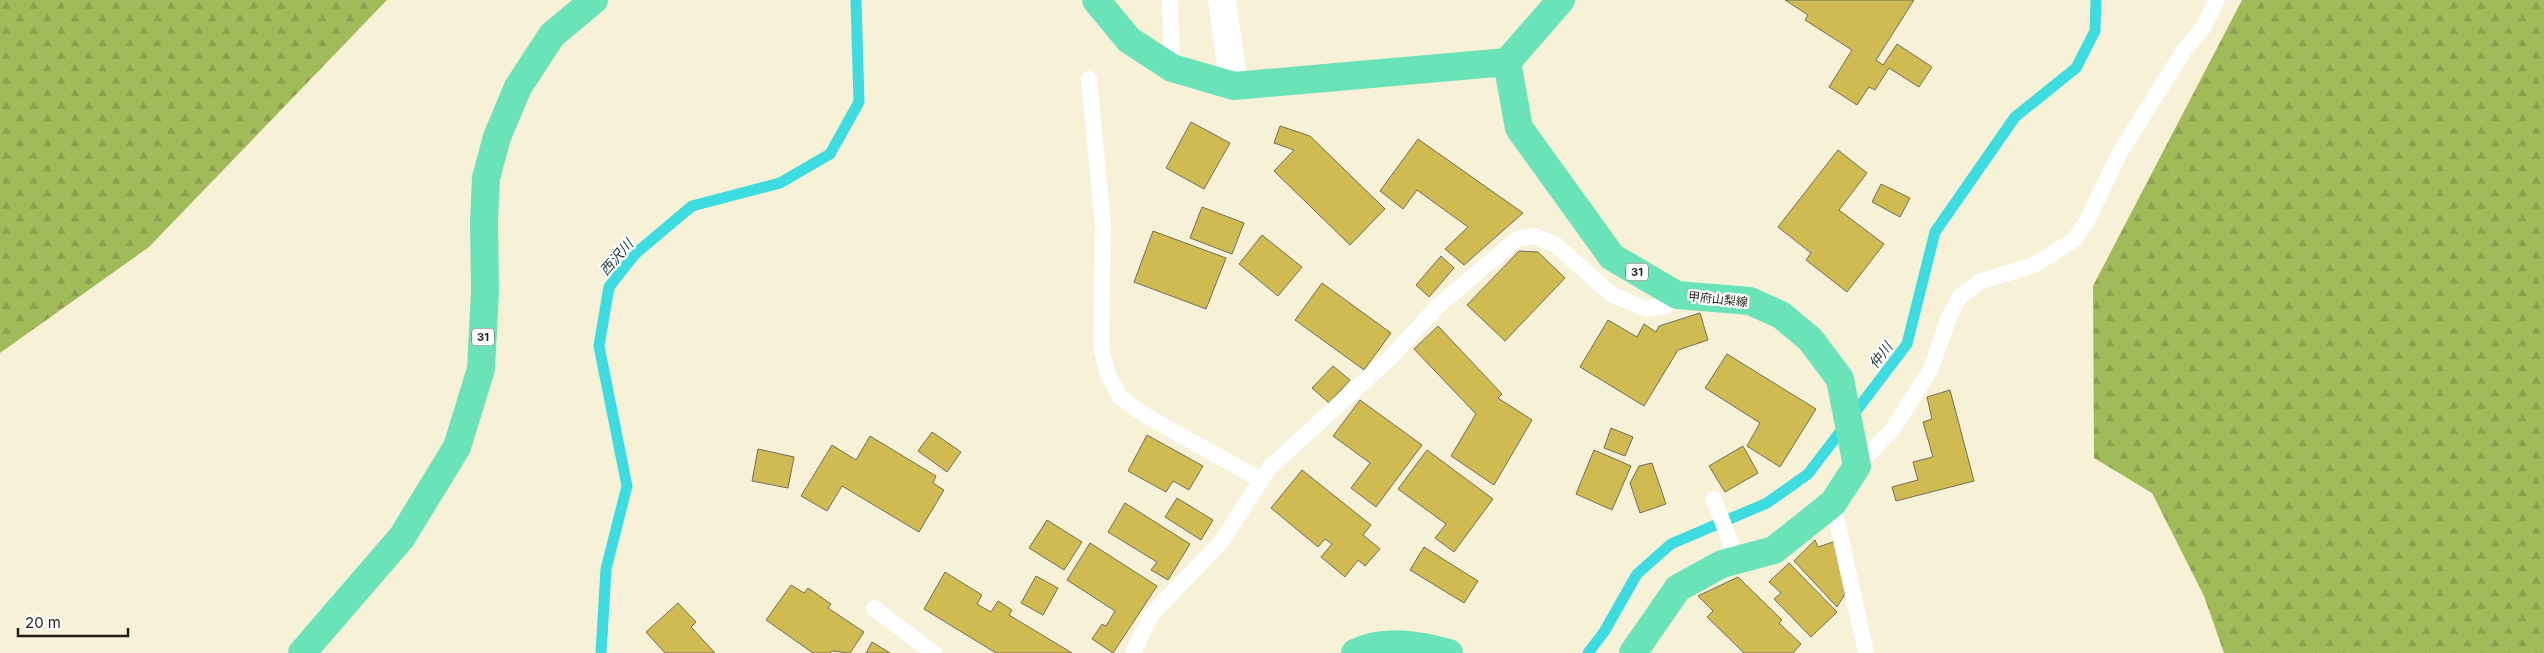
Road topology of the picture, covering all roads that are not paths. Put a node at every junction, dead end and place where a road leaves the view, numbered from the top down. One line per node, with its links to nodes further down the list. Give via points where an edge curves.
1 (594, 0): 18 (main road, 31, via 552,35 518,86 498,137 486,178 481,369 457,447 402,537)
2 (1096, 0): 8 (main road, via 1129,40)
3 (1170, 0): 8 (lane)
4 (1222, 0): 10 (street)
5 (1561, 0): 7 (main road)
6 (2216, 0): 12 (lane, via 2202,28 2185,49 2119,154 2075,239 2034,265 1979,282 1960,297 1948,317 1932,369 1892,430)
7 (1507, 62): 10 (main road); 11 (main road, 甲府山梨線 / 31, via 1519,128 1575,208 1612,257)
8 (1172, 68): 10 (main road)
9 (1089, 79): 13 (lane, via 1102,226 1101,347 1107,372 1120,397 1148,417)
10 (1234, 86)
11 (1677, 294): 12 (main road, 甲府山梨線 / 31, via 1750,301 1781,315 1810,339 1840,379); 13 (lane, via 1666,306 1646,309 1611,294 1556,245 1535,236 1517,239 1439,305 1391,357 1269,468)
12 (1855, 458): 15 (main road)
13 (1261, 480): 20 (lane, via 1221,542 1151,615)
14 (1714, 499): 16 (lane)
15 (1833, 504): 16 (main road, via 1774,550); 24 (lane)
16 (1734, 553): 23 (main road, via 1722,564 1678,588)
17 (874, 608): 19 (lane)
18 (302, 653)
19 (934, 653)
20 (1133, 653)
21 (1356, 653): 22 (main road, via 1391,644)
22 (1449, 653)
23 (1633, 653)
24 (1866, 653)

